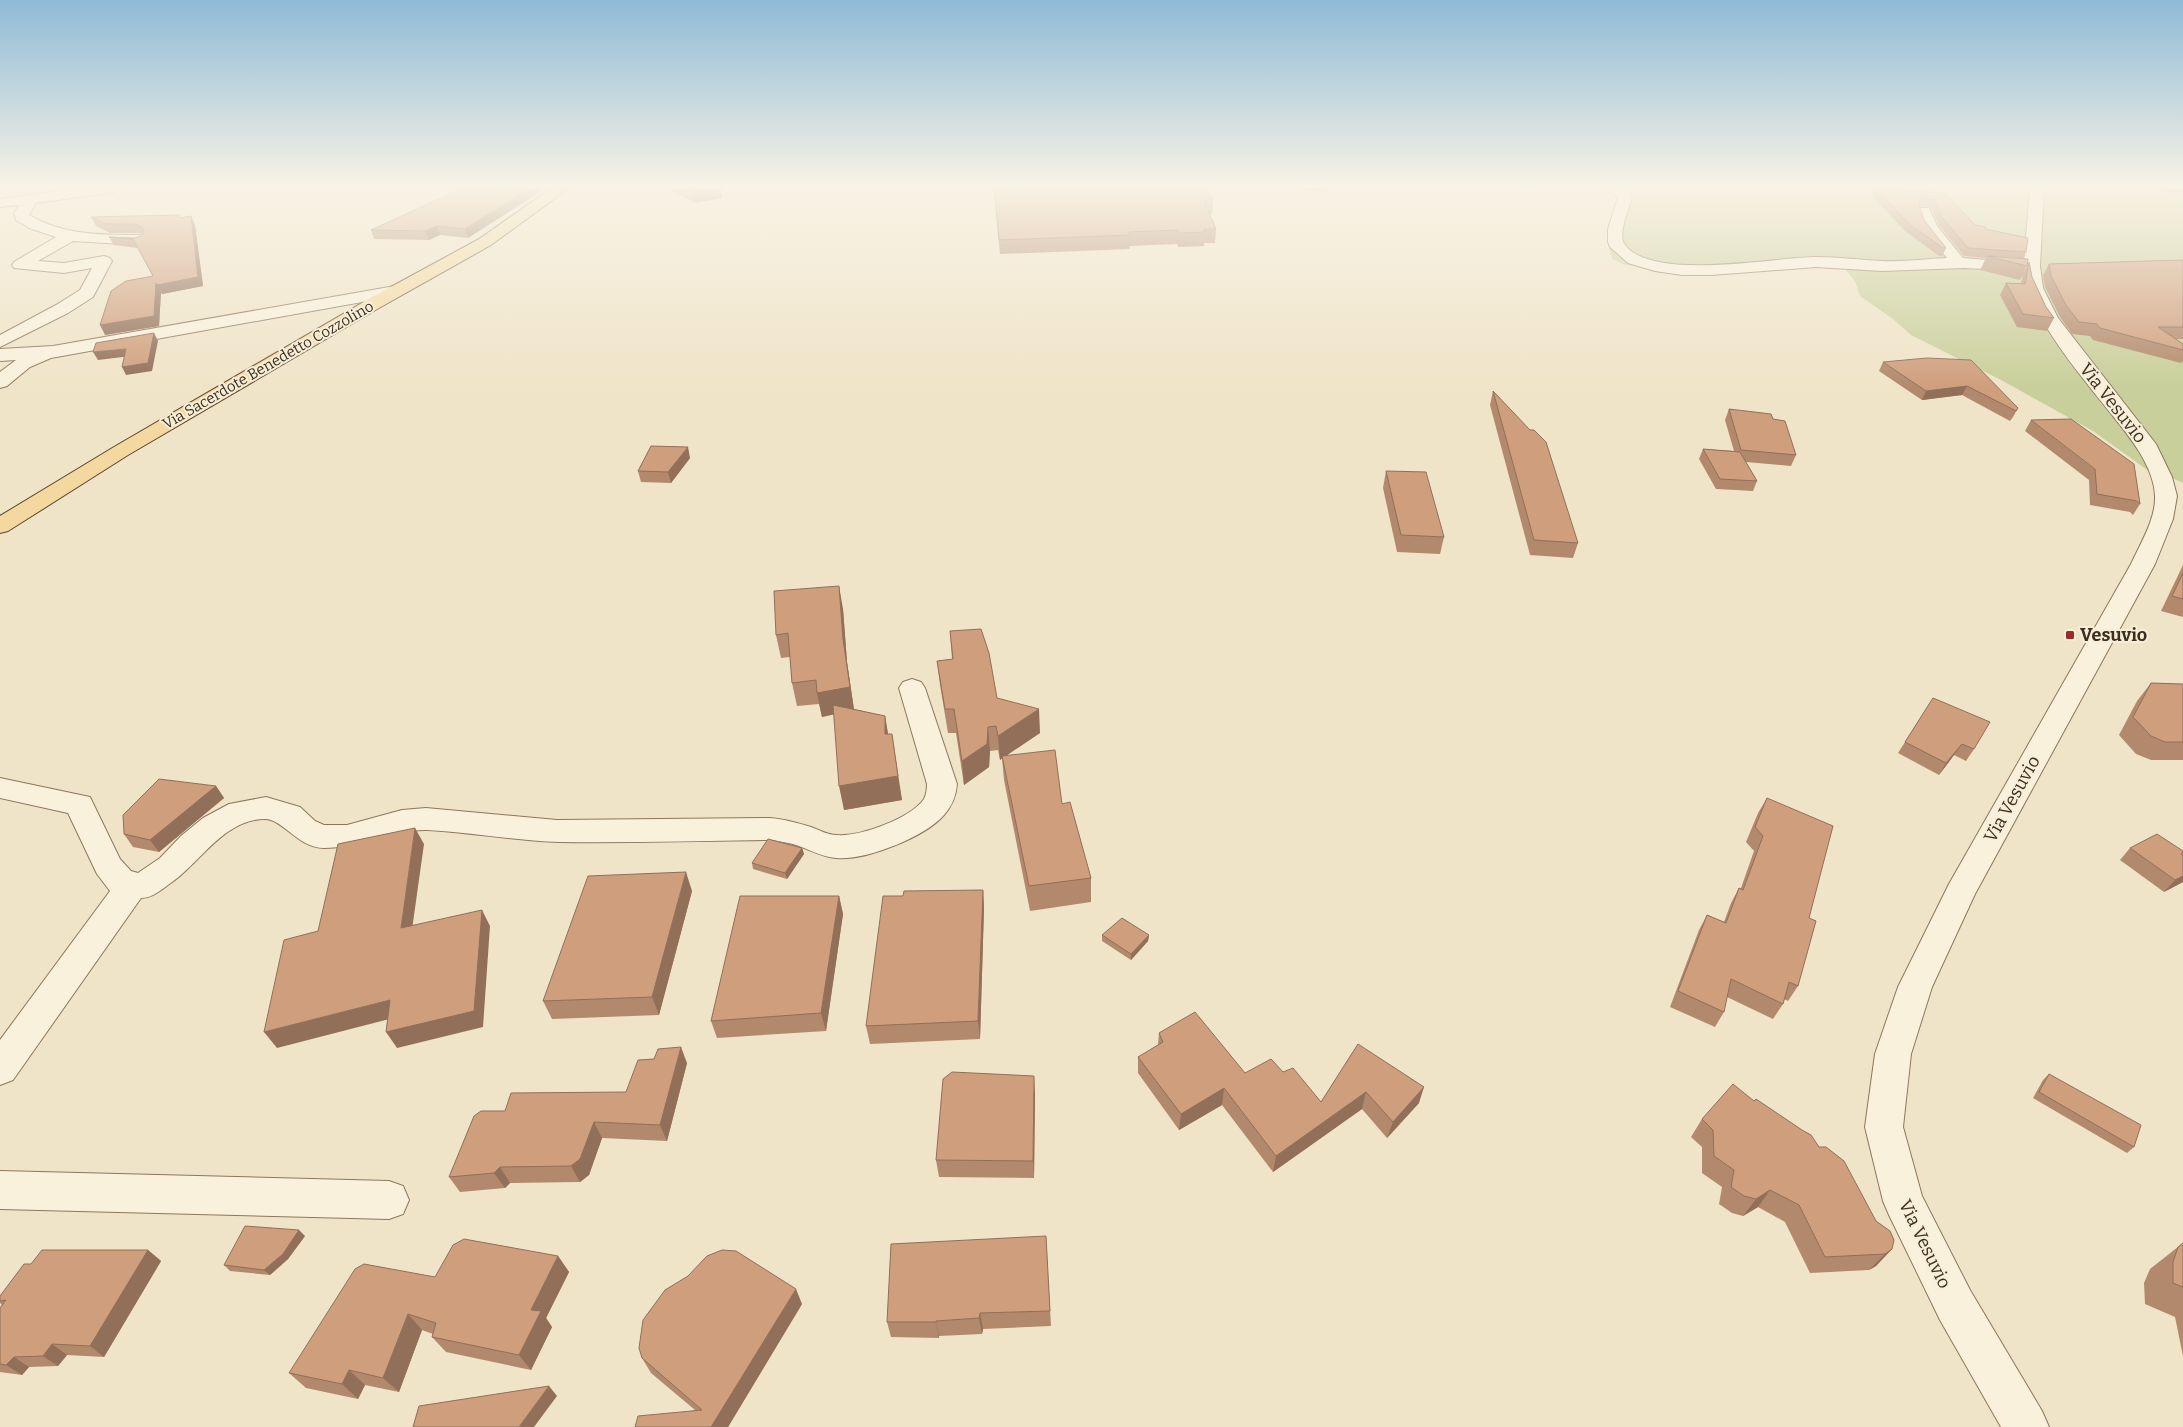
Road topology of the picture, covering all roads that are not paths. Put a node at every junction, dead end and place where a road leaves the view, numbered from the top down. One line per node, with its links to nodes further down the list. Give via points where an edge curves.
1 (38, 255): 9 (street, via 20,265 64,268 104,261 87,293)
2 (462, 255): 8 (main road, Via Sacerdote Benedetto Cozzolino)
3 (1625, 255): 6 (street, via 1649,264 1705,271 1816,262 1891,266)
4 (1952, 255): 6 (street)
5 (2041, 255): 7 (street, Via Vesuvio)
6 (1958, 262): 7 (street)
7 (2042, 267): 13 (street, Via Vesuvio, via 2035,288 2050,319 2146,444)
8 (395, 291): 10 (street); 14 (main road, Via Sacerdote Benedetto Cozzolino, via 129,446)
9 (0, 342)
10 (53, 352): 11 (street); 12 (street, via 23,363)
11 (0, 355)
12 (0, 382)
13 (2174, 496): 21 (street, Via Vesuvio, via 2143,564 1960,893 1915,987 1893,1054 1884,1127 1903,1201 1955,1305)
14 (0, 526)
15 (912, 688): 17 (street, via 942,784 941,795 930,811 915,822 852,845 836,847 795,833 770,829 557,831 426,819 402,821 347,836 321,837 304,829 289,815 266,808 240,812 214,826 171,866 143,886)
16 (0, 788): 17 (street, via 79,805 108,866 121,882)
17 (132, 884): 18 (street)
18 (0, 1069)
19 (0, 1190): 20 (street)
20 (389, 1200)
21 (2026, 1427)

